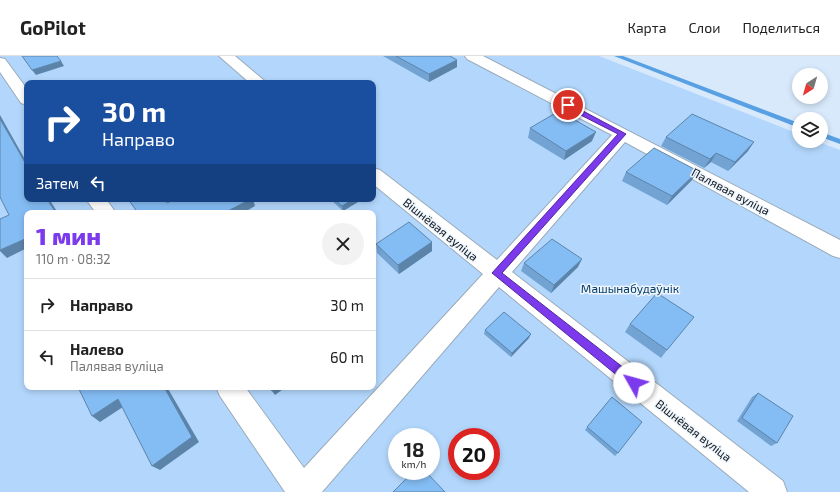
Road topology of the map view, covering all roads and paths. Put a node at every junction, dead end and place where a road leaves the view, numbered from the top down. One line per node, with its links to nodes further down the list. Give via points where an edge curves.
1 (226, 56): 4 (lane)
2 (472, 56): 6 (lane, Палявая вуліца)
3 (0, 62): 5 (lane)
4 (255, 80)
5 (24, 96)
6 (623, 134): 8 (lane, Палявая вуліца); 9 (lane)
7 (376, 176): 9 (lane, Вішнёвая вуліца)
8 (840, 250)
9 (496, 273): 11 (lane); 12 (lane, Вішнёвая вуліца)
10 (231, 390): 11 (lane)
11 (302, 492)
12 (772, 492)

